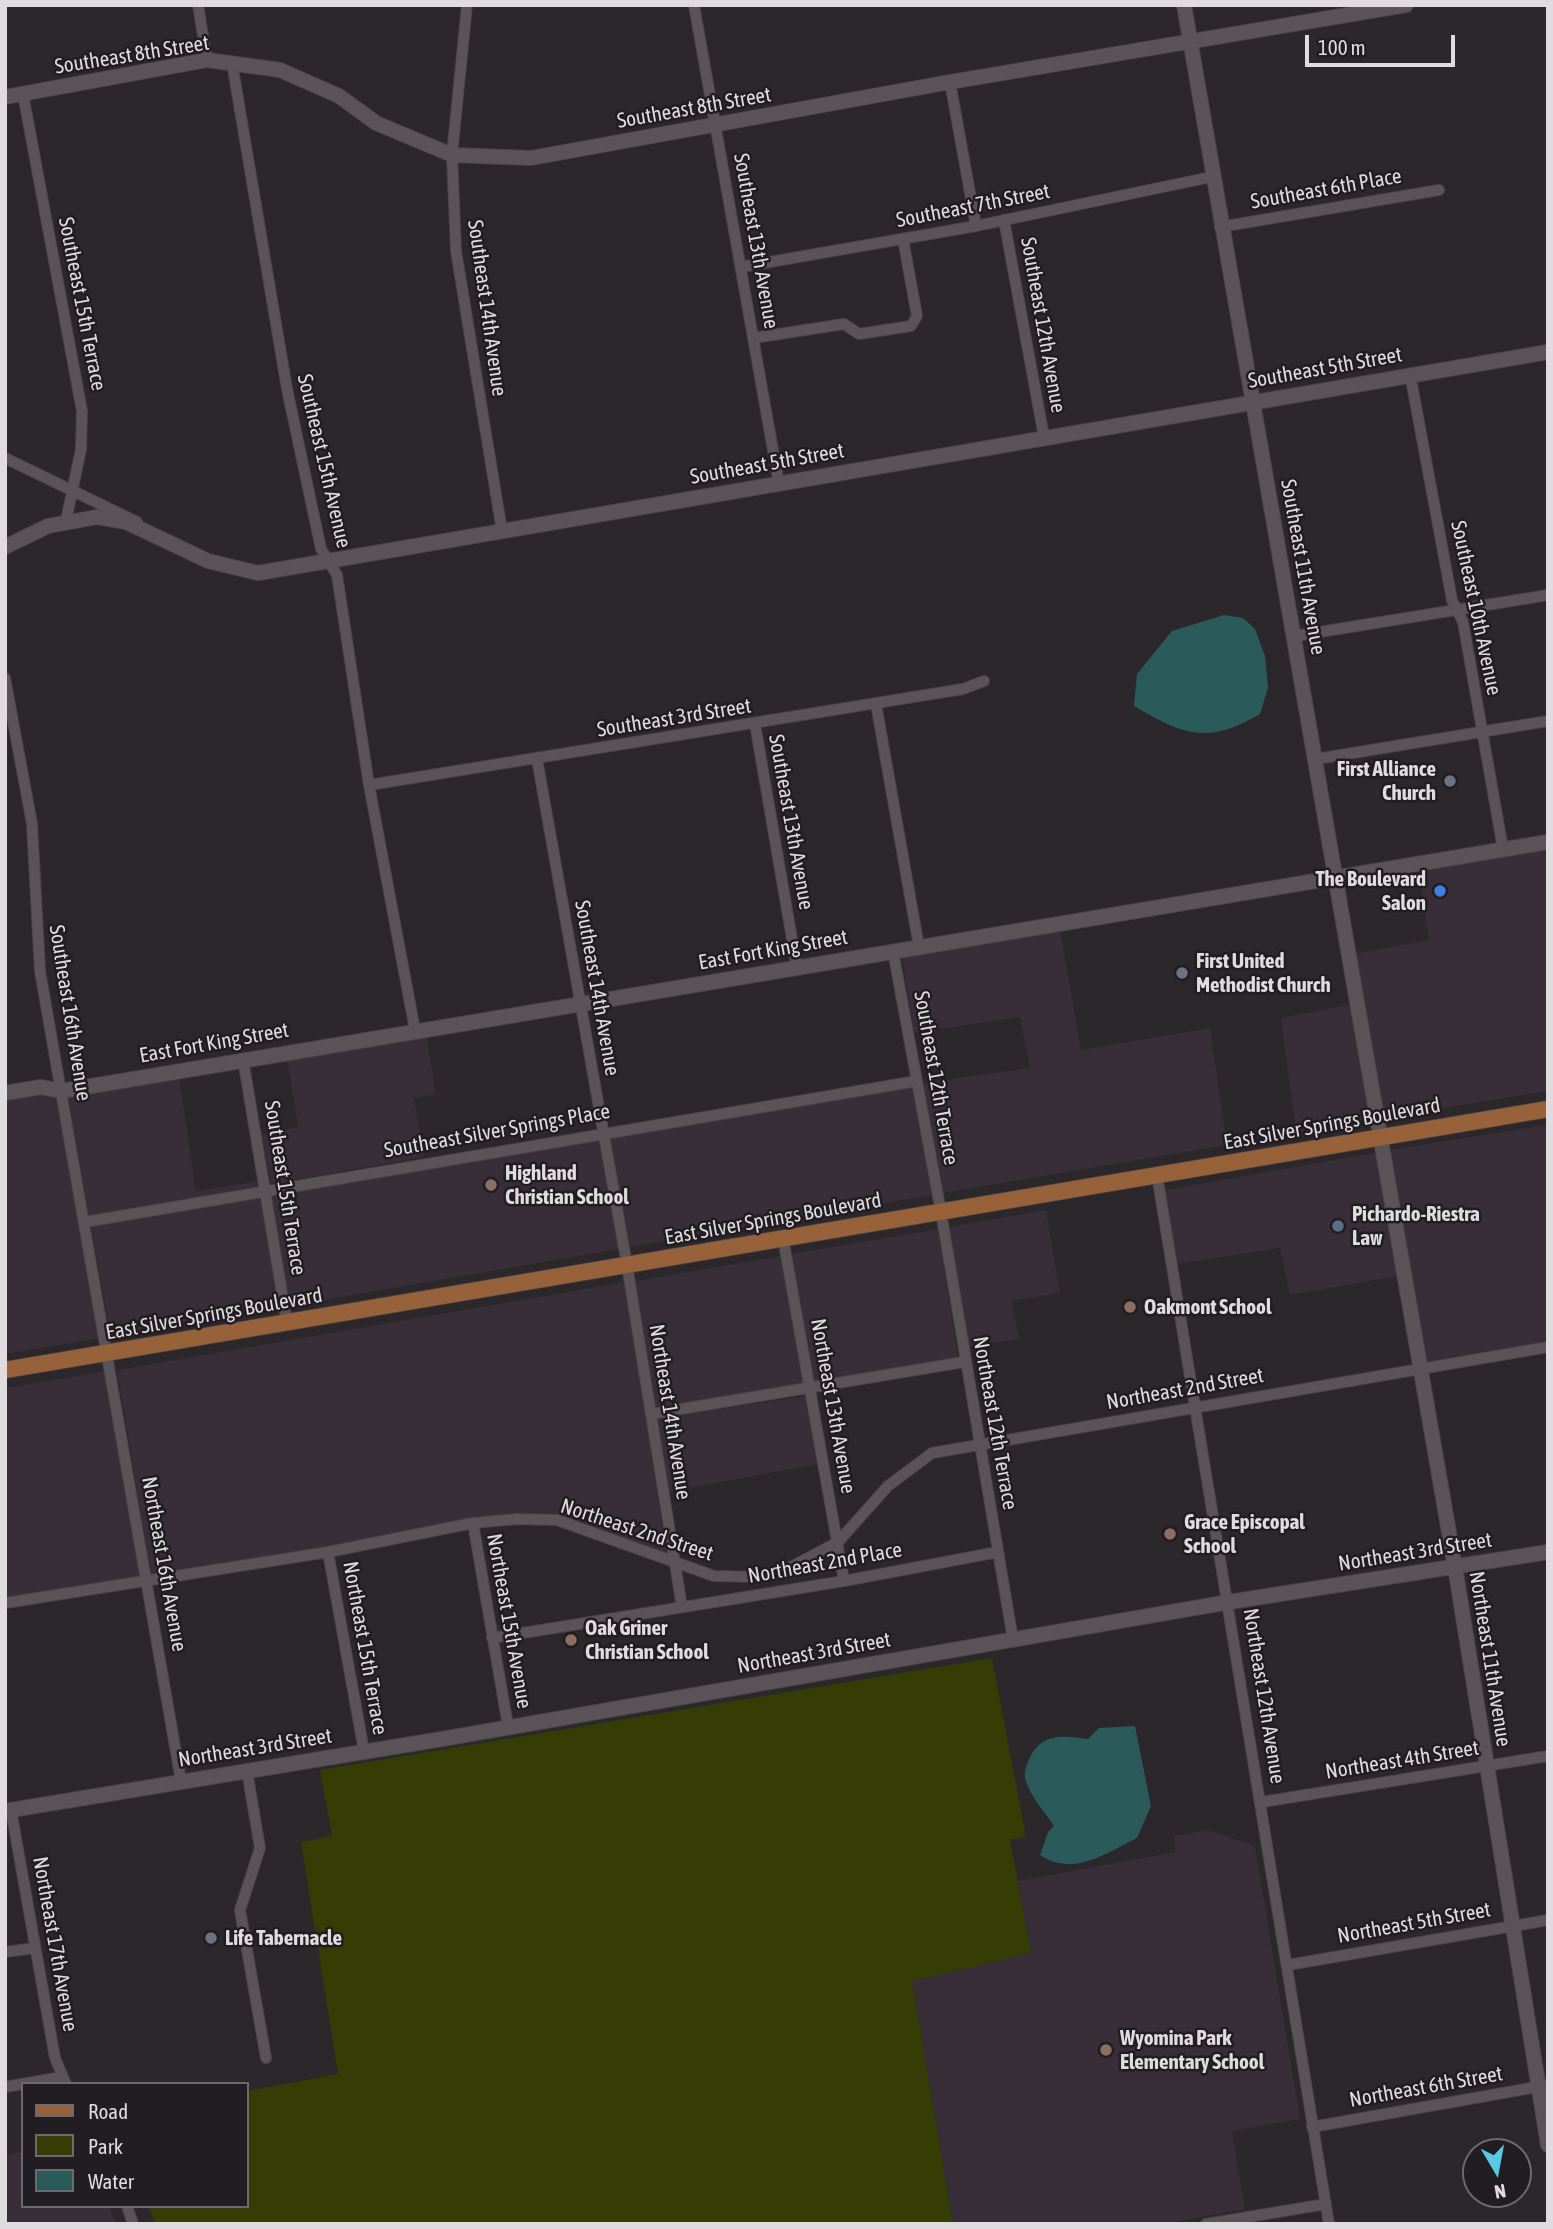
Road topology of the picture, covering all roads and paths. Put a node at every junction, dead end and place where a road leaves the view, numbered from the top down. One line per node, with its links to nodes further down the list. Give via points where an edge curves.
1 (198, 5): 7 (street)
2 (467, 5): 13 (street, Southeast 14th Avenue)
3 (694, 5): 12 (street, Southeast 13th Avenue)
4 (1184, 5): 6 (street, Southeast 11th Avenue)
5 (1406, 5): 6 (street, Southeast 8th Street)
6 (1191, 43): 9 (street, Southeast 8th Street); 14 (street, Southeast 11th Avenue)
7 (207, 60): 8 (street, Southeast 8th Street); 10 (street, Southeast 8th Street)
8 (232, 63): 13 (street, Southeast 8th Street, via 280,71 339,96 376,123); 33 (street, Southeast 15th Avenue, via 287,389)
9 (950, 82): 12 (street, Southeast 8th Street); 17 (street)
10 (23, 94): 11 (street, Southeast 8th Street); 28 (street, Southeast 15th Terrace, via 82,411 81,449)
11 (5, 97)
12 (716, 126): 13 (street, Southeast 8th Street, via 531,158); 20 (street, Southeast 13th Avenue)
13 (452, 155): 30 (street, Southeast 14th Avenue, via 456,251)
14 (1211, 177): 16 (street, Southeast 7th Street); 18 (street, Southeast 11th Avenue)
15 (1439, 190): 18 (street, Southeast 6th Place)
16 (1004, 220): 17 (street, Southeast 7th Street); 25 (street, Southeast 12th Avenue)
17 (976, 226): 19 (street, Southeast 7th Street)
18 (1220, 227): 24 (street, Southeast 11th Avenue)
19 (903, 239): 20 (street, Southeast 7th Street); 21 (street, via 917,316 911,326 859,334 844,324)
20 (741, 267): 21 (street, Southeast 13th Avenue)
21 (753, 338): 27 (street, Southeast 13th Avenue)
22 (1548, 352): 23 (street, Southeast 5th Street)
23 (1410, 374): 24 (street, Southeast 5th Street); 35 (street, Southeast 10th Avenue)
24 (1252, 402): 25 (street, Southeast 5th Street); 36 (street, Southeast 11th Avenue)
25 (1044, 437): 27 (street, Southeast 5th Street)
26 (5, 458): 28 (street)
27 (779, 484): 30 (street, Southeast 5th Street)
28 (71, 489): 29 (street, Southeast 15th Terrace); 31 (street, via 133,518)
29 (66, 521): 31 (street, Southeast 5th Street, via 97,517 126,522); 32 (street, Southeast 5th Street)
30 (502, 531): 33 (street, Southeast 5th Street)
31 (146, 532): 33 (street, Southeast 5th Street, via 208,561 258,573)
32 (5, 547)
33 (326, 560): 45 (street, Southeast 15th Avenue, via 337,575)
34 (1548, 595): 35 (street)
35 (1456, 611): 36 (street); 42 (street, Southeast 10th Avenue, via 1463,621)
36 (1295, 636): 44 (street, Southeast 11th Avenue)
37 (5, 678): 56 (street, Southeast 16th Avenue, via 32,824 40,971)
38 (985, 681): 39 (street, Southeast 3rd Street)
39 (876, 704): 41 (street, Southeast 3rd Street); 49 (street)
40 (1548, 721): 42 (street)
41 (755, 724): 43 (street, Southeast 3rd Street); 51 (street, Southeast 13th Avenue)
42 (1481, 732): 44 (street); 47 (street, Southeast 10th Avenue)
43 (537, 759): 45 (street, Southeast 3rd Street); 52 (street, Southeast 14th Avenue)
44 (1316, 759): 48 (street, Southeast 11th Avenue)
45 (369, 785): 53 (street, Southeast 15th Avenue)
46 (1548, 842): 47 (street, East Fort King Street)
47 (1503, 849): 48 (street, East Fort King Street)
48 (1335, 878): 49 (street, East Fort King Street); 60 (street, Southeast 11th Avenue)
49 (919, 947): 50 (street, East Fort King Street)
50 (893, 951): 51 (street, East Fort King Street); 55 (street, Southeast 12th Terrace)
51 (797, 968): 52 (street, East Fort King Street)
52 (580, 1005): 53 (street, East Fort King Street); 59 (street, Southeast 14th Avenue)
53 (415, 1030): 54 (street, East Fort King Street)
54 (243, 1059): 56 (street, East Fort King Street); 62 (street, Southeast 15th Terrace)
55 (917, 1081): 59 (street, Southeast Silver Springs Place); 63 (street, Southeast 12th Terrace)
56 (62, 1091): 57 (street, East Fort King Street, via 41,1087); 64 (street, Southeast 16th Avenue)
57 (5, 1093)
58 (1548, 1109): 60 (main road, East Silver Springs Boulevard)
59 (603, 1132): 62 (street, Southeast Silver Springs Place); 66 (street, Southeast 14th Avenue)
60 (1381, 1137): 61 (main road, East Silver Springs Boulevard); 71 (street, Northeast 11th Avenue)
61 (1157, 1175): 63 (main road, East Silver Springs Boulevard); 74 (street, Northeast 12th Avenue)
62 (267, 1190): 64 (street, Southeast Silver Springs Place); 67 (street, Southeast 15th Terrace)
63 (941, 1212): 65 (main road, East Silver Springs Boulevard); 70 (street, Northeast 12th Terrace)
64 (85, 1222): 69 (street, Southeast 16th Avenue)
65 (783, 1238): 66 (main road, East Silver Springs Boulevard); 73 (street, Northeast 13th Avenue)
66 (627, 1265): 67 (main road, East Silver Springs Boulevard); 75 (street, Northeast 14th Avenue)
67 (287, 1323): 69 (main road, East Silver Springs Boulevard)
68 (1548, 1347): 71 (street, Northeast 2nd Street)
69 (109, 1353): 72 (main road, East Silver Springs Boulevard); 85 (street, Northeast 16th Avenue)
70 (964, 1362): 73 (street); 76 (street, Northeast 12th Terrace)
71 (1418, 1368): 74 (street, Northeast 2nd Street); 83 (street, Northeast 11th Avenue)
72 (5, 1370)
73 (810, 1389): 75 (street); 78 (street, Northeast 13th Avenue)
74 (1195, 1407): 76 (street, Northeast 2nd Street); 88 (street, Northeast 12th Avenue)
75 (651, 1414): 82 (street, Northeast 14th Avenue)
76 (979, 1445): 78 (street, Northeast 2nd Street, via 932,1453 888,1486); 80 (street, Northeast 12th Terrace)
77 (473, 1523): 79 (street, Northeast 2nd Street); 82 (street, Northeast 2nd Street, via 558,1520); 91 (street, Northeast 15th Avenue)
78 (838, 1542): 84 (street, Northeast 2nd Street); 86 (street, Northeast 13th Avenue)
79 (328, 1552): 85 (street, Northeast 2nd Street); 94 (street, Northeast 15th Terrace)
80 (998, 1552): 86 (street, Northeast 2nd Place); 92 (street, Northeast 12th Terrace)
81 (1548, 1552): 83 (street, Northeast 3rd Street)
82 (673, 1564): 84 (street, Northeast 2nd Street, via 713,1576); 90 (street, Northeast 14th Avenue)
83 (1455, 1567): 88 (street, Northeast 3rd Street); 96 (street, Northeast 11th Avenue)
84 (762, 1576): 87 (street)
85 (147, 1580): 89 (street, Northeast 2nd Street); 98 (street, Northeast 16th Avenue)
86 (844, 1581): 87 (street, Northeast 2nd Place)
87 (766, 1593): 90 (street, Northeast 2nd Place)
88 (1229, 1602): 92 (street, Northeast 3rd Street); 99 (street, Northeast 12th Avenue)
89 (5, 1603)
90 (682, 1607): 91 (street, Northeast 2nd Place)
91 (492, 1637): 93 (street, Northeast 15th Avenue)
92 (1013, 1640): 93 (street, Northeast 3rd Street)
93 (508, 1726): 94 (street, Northeast 3rd Street)
94 (364, 1751): 97 (street, Northeast 3rd Street)
95 (1548, 1756): 96 (street, Northeast 4th Street)
96 (1485, 1767): 99 (street, Northeast 4th Street); 102 (street, Northeast 11th Avenue)
97 (247, 1771): 98 (street, Northeast 3rd Street); 106 (street, via 260,1848 240,1910)
98 (181, 1782): 100 (street, Northeast 3rd Street)
99 (1262, 1802): 105 (street, Northeast 12th Avenue)
100 (8, 1810): 103 (street, Northeast 17th Avenue)
101 (1548, 1920): 102 (street, Northeast 5th Street)
102 (1511, 1925): 105 (street, Northeast 5th Street); 108 (street, Northeast 11th Avenue)
103 (35, 1948): 104 (street); 107 (street, Northeast 17th Avenue)
104 (5, 1952)
105 (1288, 1965): 109 (street, Northeast 12th Avenue)
106 (266, 2058)
107 (64, 2080)
108 (1543, 2085): 109 (street, Northeast 6th Street); 110 (street, Northeast 11th Avenue)
109 (1312, 2127): 111 (street, Northeast 12th Avenue)
110 (1548, 2145)
111 (1326, 2204): 112 (street, Northeast 12th Avenue); 113 (street)
112 (1331, 2222)
113 (1206, 2224)

